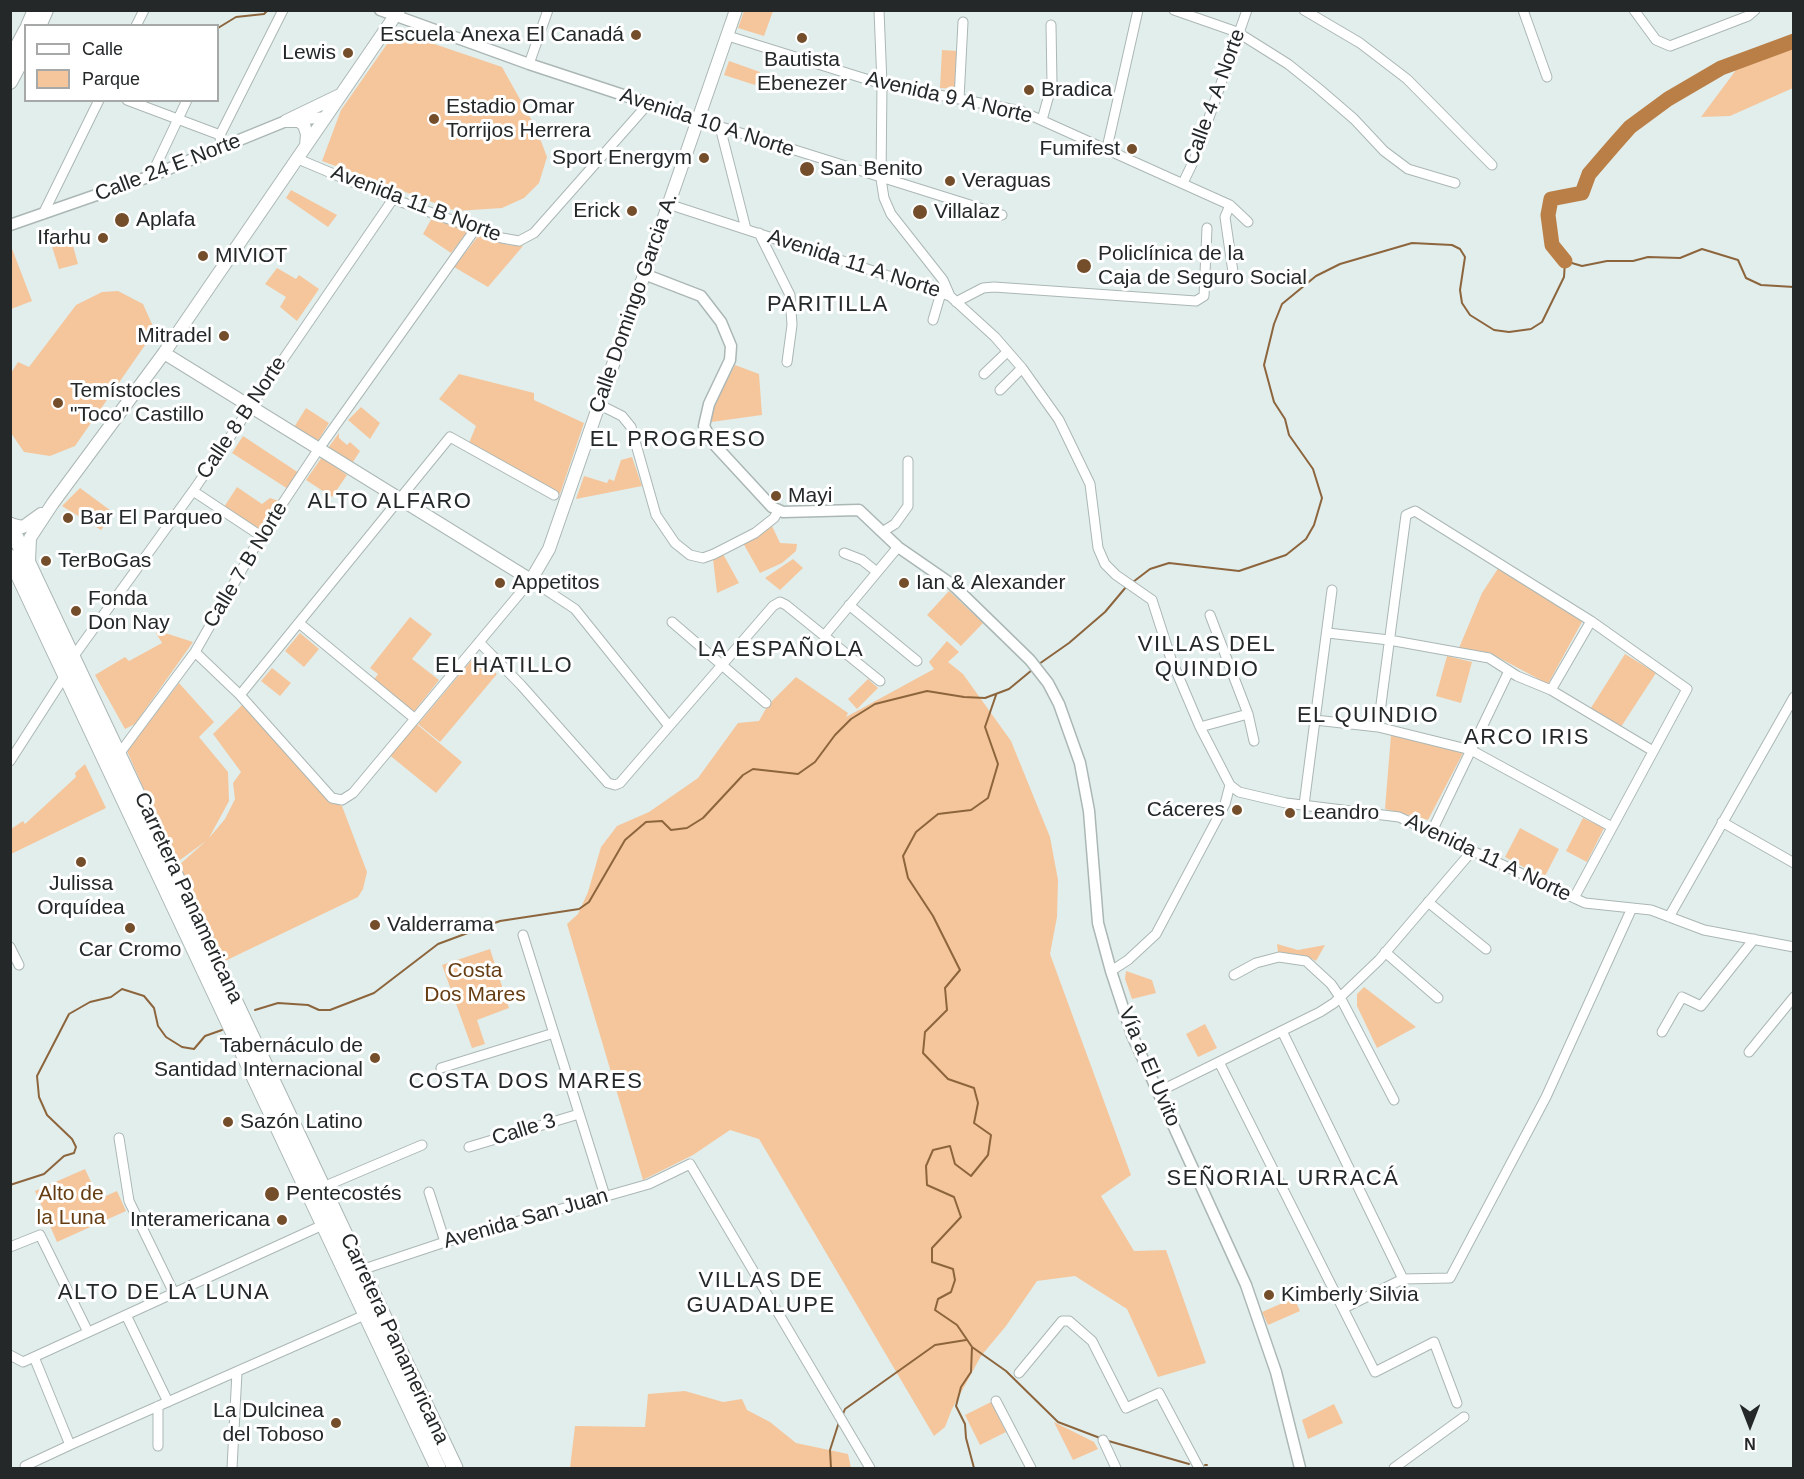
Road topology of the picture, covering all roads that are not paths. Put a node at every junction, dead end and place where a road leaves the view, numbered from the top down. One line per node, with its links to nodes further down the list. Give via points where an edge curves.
1 (35, 10): 19 (main road)
2 (46, 10): 20 (main road)
3 (144, 10): 21 (street)
4 (283, 10): 43 (street)
5 (380, 10): 16 (street, Avenida 10 A Norte)
6 (548, 10): 27 (street)
7 (736, 10): 24 (main road, Calle Domingo Garcia A.)
8 (879, 10): 30 (street)
9 (1138, 10): 44 (street)
10 (1174, 10): 17 (street)
11 (1247, 10): 23 (street, Calle 4 A Norte)
12 (1304, 10): 47 (street, via 1360,43 1407,79)
13 (1523, 10): 28 (street)
14 (1634, 10): 15 (street, via 1656,40 1670,46)
15 (1755, 10)
16 (397, 14): 27 (street, Avenida 10 A Norte); 31 (main road)
17 (1202, 15): 23 (street)
18 (963, 22): 32 (street)
19 (29, 24)
20 (40, 24)
21 (137, 24)
22 (1051, 25): 40 (street, via 1052,84)
23 (1238, 32): 50 (street, Calle 4 A Norte); 51 (street, via 1318,88 1408,169)
24 (728, 36): 30 (street, Avenida 9 A Norte); 39 (main road, Calle Domingo Garcia A.)
25 (22, 48): 26 (main road)
26 (14, 64): 29 (main road)
27 (529, 64): 36 (street, Avenida 10 A Norte)
28 (1546, 77)
29 (10, 82)
30 (882, 84): 32 (street, Avenida 9 A Norte); 49 (street)
31 (342, 94): 37 (main road); 41 (main road)
32 (959, 99): 40 (street, Avenida 9 A Norte, via 1021,111)
33 (98, 102): 55 (street)
34 (132, 102): 38 (street)
35 (187, 102): 38 (street)
36 (648, 104): 39 (street, Avenida 10 A Norte); 59 (street, Avenida 11 B Norte, via 534,233 519,241)
37 (326, 117): 41 (street, Calle 24 E Norte); 46 (main road)
38 (179, 119): 43 (street); 48 (street)
39 (699, 120): 42 (street, Avenida 10 A Norte); 53 (main road, Calle Domingo Garcia A.)
40 (1042, 120): 44 (street, Avenida 9 A Norte)
41 (286, 121): 45 (street, Calle 24 E Norte); 46 (main road, via 304,125 307,134)
42 (720, 127): 49 (street, Avenida 10 A Norte); 61 (street)
43 (220, 135): 45 (street)
44 (1107, 148): 50 (street, Avenida 9 A Norte)
45 (221, 149): 48 (street, Calle 24 E Norte)
46 (302, 154): 52 (street, Avenida 11 B Norte); 68 (main road)
47 (1492, 165)
48 (151, 176): 55 (street, Calle 24 E Norte)
49 (881, 179): 56 (street, Avenida 10 A Norte); 65 (street, via 891,214 943,280)
50 (1183, 183): 54 (street, Avenida 9 A Norte)
51 (1455, 183)
52 (393, 199): 59 (street, Avenida 11 B Norte); 74 (street, Calle 8 B Norte)
53 (668, 204): 61 (street, Avenida 11 A Norte); 64 (main road, Calle Domingo Garcia A.)
54 (1230, 205): 57 (street, Avenida 9 A Norte); 63 (street, via 1225,217)
55 (43, 214): 58 (street, Calle 24 E Norte)
56 (1002, 215)
57 (1248, 222)
58 (10, 225)
59 (476, 228): 75 (street, Calle 7 B Norte)
60 (1207, 228): 65 (street, via 1204,296 1196,301 993,287)
61 (747, 229): 62 (street, Avenida 11 A Norte)
62 (759, 233): 65 (street, Avenida 11 A Norte); 69 (street, via 790,295 792,325)
63 (1233, 272)
64 (644, 274): 73 (main road, Calle Domingo Garcia A.); 81 (street, via 701,296 721,322 731,346 730,360 709,404 704,426 712,442)
65 (949, 297): 66 (street); 67 (street, Avenida 11 A Norte)
66 (933, 320)
67 (1007, 352): 70 (street, Avenida 11 A Norte); 71 (street)
68 (164, 353): 74 (main road); 80 (main road)
69 (787, 362)
70 (1022, 368): 72 (street); 118 (street, Avenida 11 A Norte, via 1059,420 1090,484 1098,549 1105,564 1152,600 1171,659)
71 (984, 374)
72 (1000, 390)
73 (598, 404): 81 (street, via 622,416 631,427 656,514 675,543 690,555 703,558 714,554 755,533); 90 (main road, Calle Domingo Garcia A., via 545,560)
74 (249, 407): 75 (main road); 77 (street, Calle 8 B Norte)
75 (318, 450): 79 (main road); 84 (street, Calle 7 B Norte)
76 (908, 461): 83 (street, via 908,506 895,524)
77 (193, 491): 84 (street); 98 (street, Calle 8 B Norte)
78 (554, 495): 79 (street, via 450,437)
79 (400, 500): 90 (main road); 96 (street)
80 (53, 503): 82 (main road, via 27,525); 88 (main road)
81 (778, 511): 83 (street, Vía a El Uvito, via 859,510)
82 (10, 524): 88 (highway, Carretera Panamericana)
83 (882, 532): 86 (street, Vía a El Uvito)
84 (261, 536): 103 (street, Calle 7 B Norte)
85 (10, 544): 88 (highway)
86 (898, 547): 89 (street); 144 (street, Vía a El Uvito, via 953,585 1030,660 1059,704 1080,763 1089,811 1098,923)
87 (844, 553): 89 (street)
88 (16, 563): 100 (highway, Carretera Panamericana, via 23,569 48,619); 108 (highway, Carretera Panamericana)
89 (877, 572): 92 (street)
90 (531, 580): 102 (street, Calle Domingo Garcia A.); 117 (street, via 575,609)
91 (1332, 590): 97 (street)
92 (849, 605): 99 (street); 105 (street)
93 (1210, 615): 114 (street)
94 (1591, 621): 101 (street, via 1415,511 1406,515); 110 (street); 123 (street, via 1687,689)
95 (672, 622): 106 (street)
96 (299, 623): 111 (street); 115 (street)
97 (1328, 633): 101 (street); 116 (street)
98 (88, 635): 100 (street, via 75,642); 104 (street, Calle 8 B Norte)
99 (824, 636): 106 (street, via 780,602); 109 (street)
100 (64, 638): 104 (highway, Carretera Panamericana)
101 (1389, 640): 107 (street, via 1489,658); 119 (street)
102 (479, 642): 115 (street, Calle Domingo Garcia A.); 117 (street, via 608,783 620,783)
103 (195, 652): 111 (street); 124 (street, Calle 7 B Norte)
104 (73, 657): 121 (highway, via 72,671 97,726); 124 (highway, Carretera Panamericana)
105 (917, 661)
106 (722, 666): 113 (street); 117 (street)
107 (1509, 671): 110 (street); 122 (street)
108 (66, 674): 121 (highway, Carretera Panamericana); 125 (street)
109 (880, 681)
110 (1551, 690): 123 (street)
111 (240, 695): 115 (street, Calle Domingo Garcia A., via 333,798 342,800 353,793)
112 (1794, 697): 128 (street)
113 (766, 703)
114 (1248, 714): 118 (street); 120 (street)
115 (414, 717)
116 (1315, 720): 119 (street); 127 (street)
117 (669, 726)
118 (1200, 727): 126 (street, Avenida 11 A Norte)
119 (1378, 727): 122 (street)
120 (1254, 741)
121 (100, 749): 165 (highway, Carretera Panamericana)
122 (1471, 750): 129 (street); 130 (street)
123 (1653, 751): 129 (street)
124 (119, 754): 161 (highway, Carretera Panamericana)
125 (10, 761)
126 (1230, 785): 127 (street, Avenida 11 A Norte, via 1255,797); 144 (street, via 1224,804 1156,934)
127 (1304, 805): 130 (street, Avenida 11 A Norte, via 1399,817)
128 (1722, 822): 132 (street); 136 (street)
129 (1612, 827): 133 (street)
130 (1431, 831): 131 (street, Avenida 11 A Norte)
131 (1472, 851): 133 (street, Avenida 11 A Norte); 134 (street)
132 (1794, 863)
133 (1574, 898): 135 (street, Avenida 11 A Norte, via 1585,903)
134 (1428, 902): 141 (street); 142 (street)
135 (1632, 908): 136 (street, Avenida 11 A Norte); 169 (street, via 1546,1097 1450,1278)
136 (1669, 917): 138 (street, Avenida 11 A Norte, via 1704,930)
137 (523, 935): 151 (street)
138 (1754, 939): 140 (street, Avenida 11 A Norte); 150 (street, via 1701,1006 1682,997)
139 (10, 947): 143 (street)
140 (1794, 947)
141 (1486, 949)
142 (1385, 952): 146 (street); 148 (street)
143 (19, 965)
144 (1111, 971): 155 (street, Vía a El Uvito, via 1132,1035)
145 (1233, 975): 146 (street, via 1256,963 1293,958 1306,961)
146 (1340, 997): 149 (street); 156 (street)
147 (1794, 997): 152 (street)
148 (1438, 998)
149 (1282, 1032): 153 (street); 169 (street)
150 (1662, 1032)
151 (554, 1033): 154 (street); 157 (street)
152 (1749, 1052)
153 (1219, 1062): 155 (street); 171 (street)
154 (441, 1068)
155 (1158, 1092): 194 (street, Vía a El Uvito, via 1246,1286 1276,1372)
156 (1394, 1100)
157 (579, 1114): 160 (street, Calle 3); 164 (street)
158 (119, 1138): 170 (street, via 129,1202)
159 (422, 1145): 162 (street)
160 (469, 1147)
161 (304, 1148): 162 (highway, Carretera Panamericana); 165 (highway, via 309,1172 326,1210)
162 (323, 1187): 168 (highway, Carretera Panamericana)
163 (429, 1192): 166 (street)
164 (605, 1196): 166 (street, Avenida San Juan); 190 (street, Avenida San Juan, via 649,1184 690,1164)
165 (324, 1224): 168 (highway, via 336,1230); 170 (street); 172 (highway, Carretera Panamericana)
166 (445, 1242): 168 (street, Avenida San Juan)
167 (10, 1247): 174 (street, via 40,1234)
168 (359, 1264): 189 (highway, Carretera Panamericana)
169 (1403, 1279): 171 (street)
170 (174, 1293): 173 (street)
171 (1344, 1308): 180 (street, via 1375,1372 1434,1342)
172 (367, 1314): 177 (street); 188 (highway, Carretera Panamericana)
173 (126, 1315): 174 (street); 181 (street)
174 (88, 1332): 176 (street)
175 (10, 1355): 176 (street, via 23,1362)
176 (34, 1358): 184 (street)
177 (237, 1372): 181 (street); 187 (street)
178 (1019, 1373): 193 (street, via 1062,1321 1069,1321 1092,1341 1126,1408 1160,1393)
179 (996, 1401): 191 (street)
180 (1457, 1403)
181 (163, 1404): 184 (street); 185 (street)
182 (1464, 1417): 195 (street)
183 (1103, 1440): 192 (street)
184 (70, 1445): 186 (street)
185 (158, 1446)
186 (25, 1466)
187 (232, 1468)
188 (438, 1468)
189 (455, 1468)
190 (870, 1468)
191 (1031, 1468)
192 (1116, 1468)
193 (1199, 1468)
194 (1300, 1468)
195 (1394, 1468)

